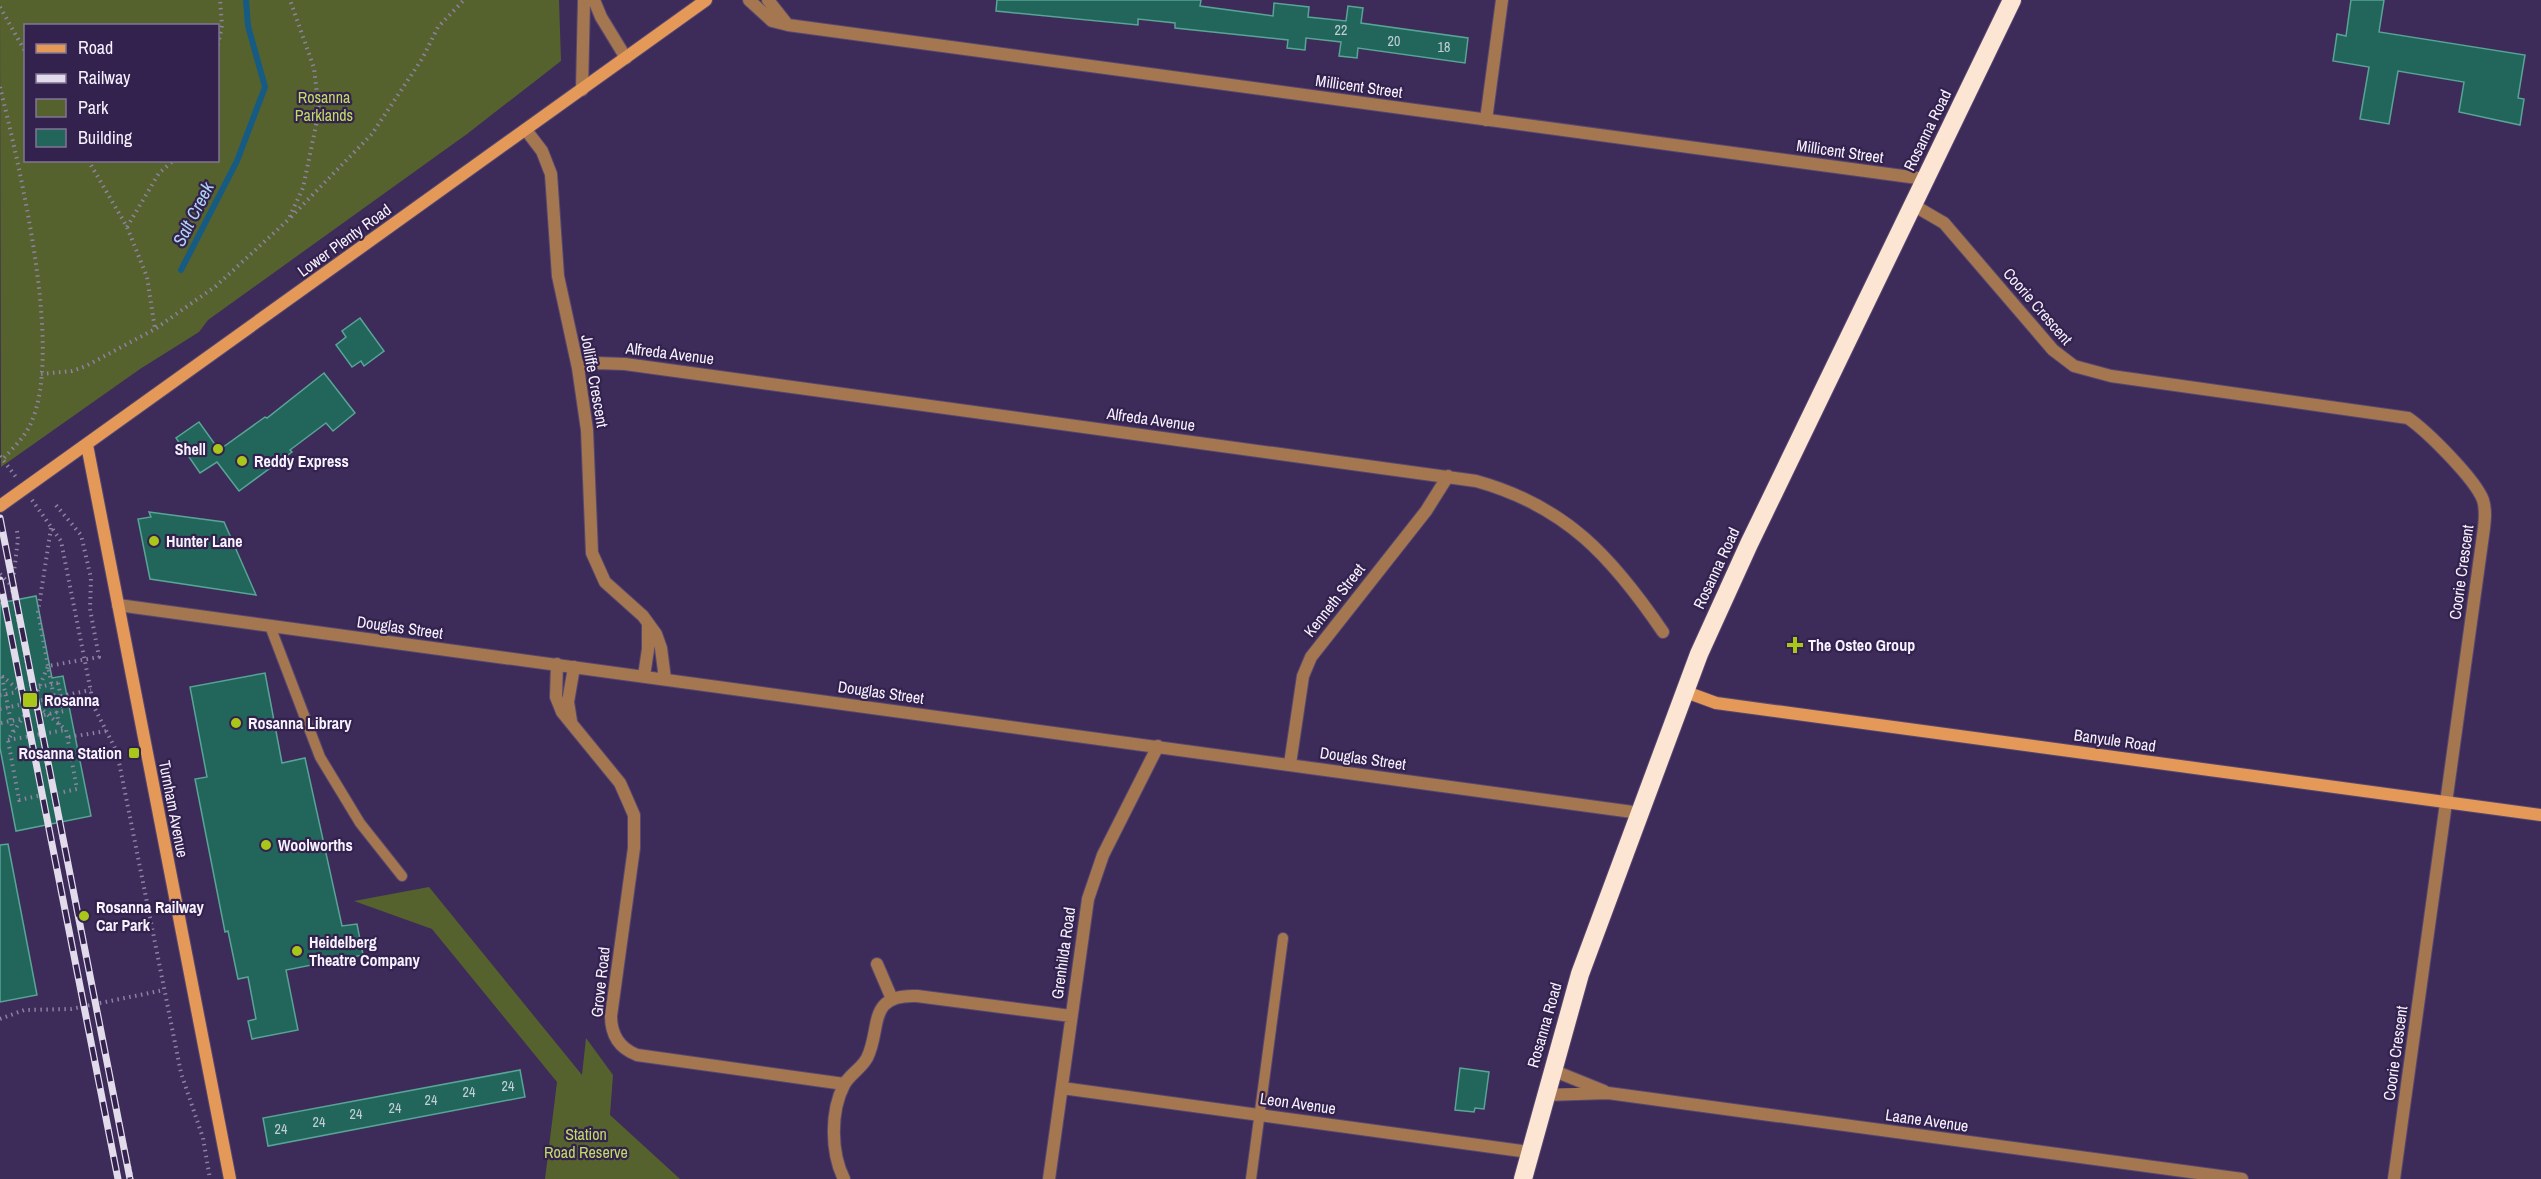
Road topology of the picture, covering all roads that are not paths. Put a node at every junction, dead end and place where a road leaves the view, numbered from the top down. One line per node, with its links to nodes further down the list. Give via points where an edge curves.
1 (584, 0): 10 (street)
2 (594, 0): 9 (street)
3 (706, 0): 9 (street, Lower Plenty Road)
4 (749, 0): 8 (street, Millicent Street, via 772,21)
5 (768, 0): 8 (street)
6 (1503, 0): 11 (street)
7 (2012, 0): 13 (highway, Rosanna Road)
8 (788, 25): 11 (street, Millicent Street)
9 (626, 58): 10 (street, Lower Plenty Road)
10 (582, 90): 12 (street, Lower Plenty Road)
11 (1486, 120): 13 (street, Millicent Street)
12 (526, 130): 15 (street, Jolliffe Crescent, via 542,151 551,174 558,276); 16 (street, Lower Plenty Road)
13 (1925, 179): 14 (highway, Rosanna Road)
14 (1913, 205): 27 (highway, Rosanna Road, via 1718,610); 31 (street, Coorie Crescent, via 1944,223 2053,350 2074,366 2111,376 2408,418 2472,481 2484,501 2485,522)
15 (578, 368): 17 (street, Alfreda Avenue, via 596,363 625,364); 20 (street, Jolliffe Crescent, via 590,460 592,552 606,582)
16 (87, 445): 18 (street, Lower Plenty Road); 19 (street, Turnham Avenue)
17 (1448, 476): 22 (street, Alfreda Avenue, via 1500,487 1545,507 1568,523 1590,540 1624,577); 30 (street, Kenneth Street, via 1426,511 1311,657 1303,676)
18 (0, 506)
19 (118, 605): 21 (street, Douglas Street); 46 (street, Turnham Avenue)
20 (648, 624): 25 (street); 26 (street, Jolliffe Crescent, via 659,641)
21 (270, 626): 23 (street, Douglas Street); 34 (lane, via 320,757 360,823)
22 (1663, 632)
23 (557, 664): 24 (street, Douglas Street); 28 (street, Grove Road, via 556,697 562,712)
24 (574, 667): 25 (street, Douglas Street); 28 (street, via 568,702)
25 (644, 676): 26 (street, Douglas Street)
26 (664, 679): 29 (street, Douglas Street)
27 (1686, 692): 31 (street, Banyule Road, via 1716,703); 32 (highway, Rosanna Road)
28 (572, 722): 40 (street, Grove Road, via 620,783 634,815 634,848 611,1016 616,1039 637,1055)
29 (1158, 746): 30 (street, Douglas Street); 38 (street, Grenhilda Road, via 1092,883)
30 (1290, 765): 32 (street, Douglas Street)
31 (2446, 802): 33 (street, Banyule Road); 52 (street, Coorie Crescent)
32 (1640, 813): 39 (highway, Rosanna Road, via 1580,974)
33 (2541, 815)
34 (402, 876)
35 (1283, 938): 44 (lane)
36 (877, 964): 37 (street)
37 (892, 999): 38 (street, via 917,996); 40 (street, via 876,1018 868,1055)
38 (1071, 1016): 41 (street, Grenhilda Road)
39 (1552, 1070): 42 (street, Laane Avenue); 43 (highway, Rosanna Road)
40 (844, 1084): 47 (street, via 834,1143)
41 (1062, 1088): 44 (street, Leon Avenue); 48 (street, Grenhilda Road)
42 (1608, 1093): 43 (street, Laane Avenue); 51 (street, Laane Avenue)
43 (1545, 1095): 45 (highway, Rosanna Road)
44 (1259, 1114): 45 (street, Leon Avenue); 49 (lane)
45 (1530, 1152): 50 (highway, Rosanna Road)
46 (230, 1179)
47 (844, 1179)
48 (1049, 1179)
49 (1251, 1179)
50 (1523, 1179)
51 (2242, 1179)
52 (2394, 1179)

